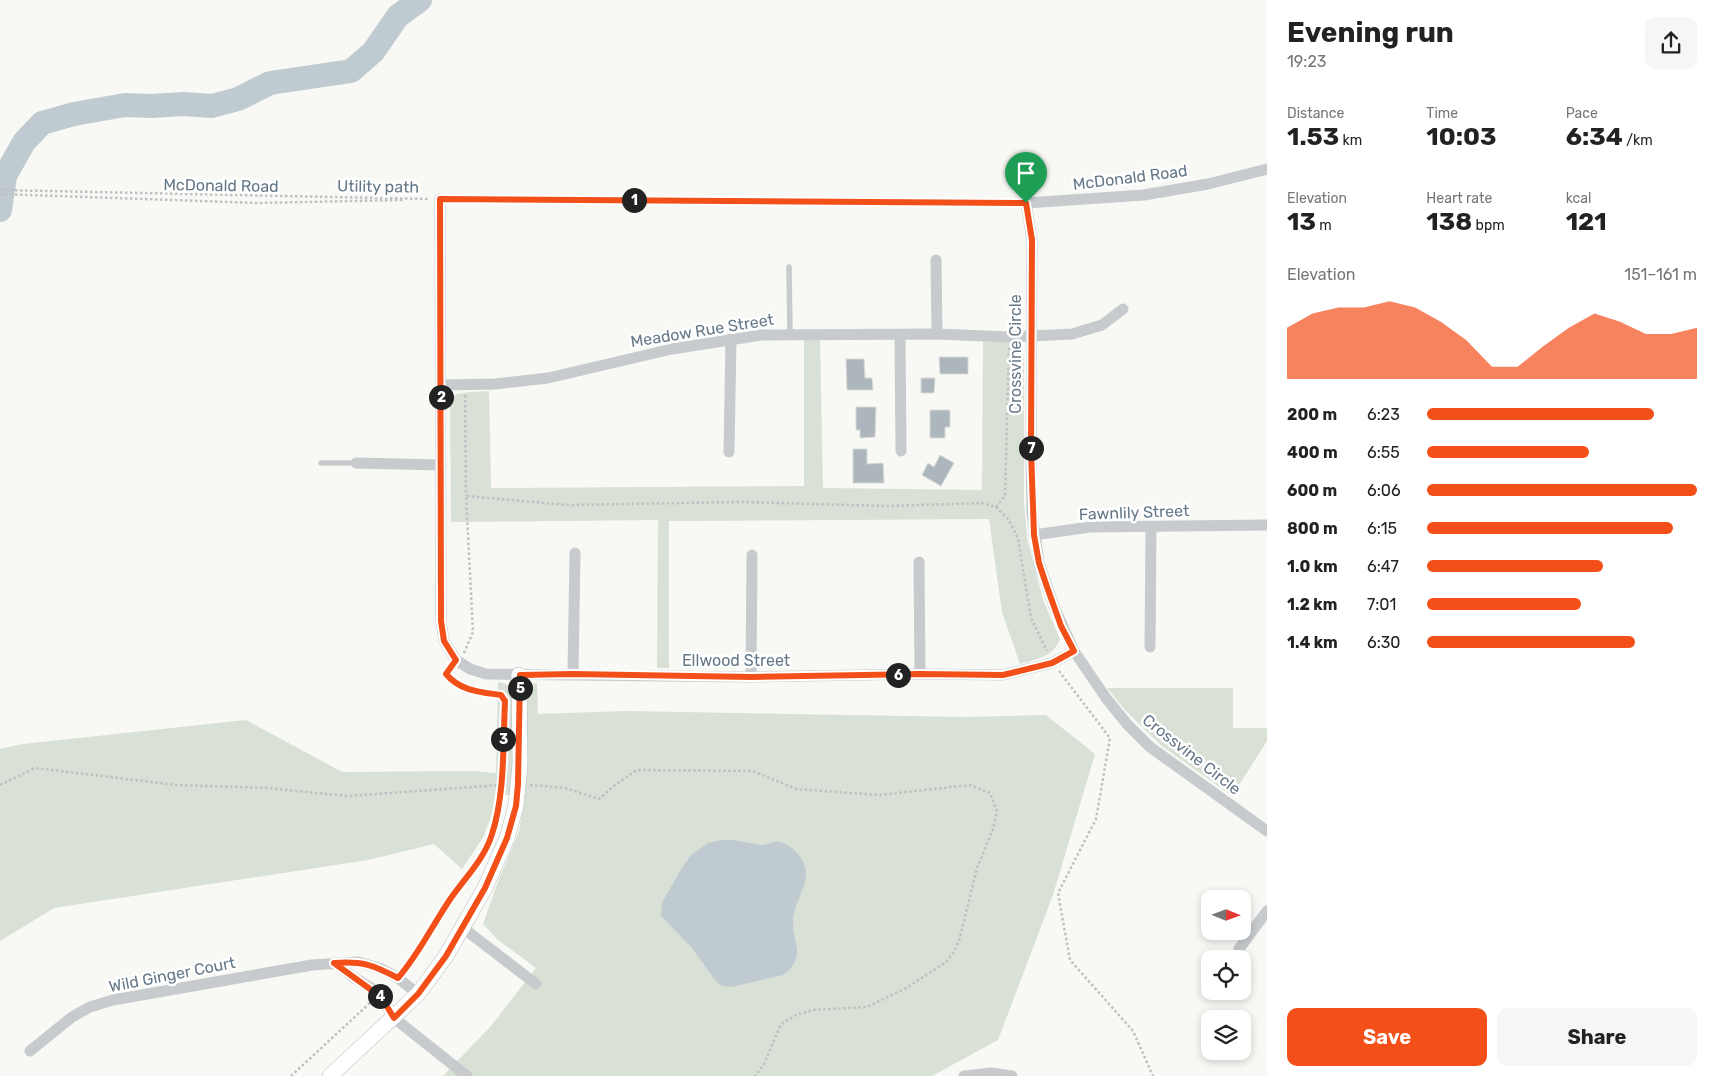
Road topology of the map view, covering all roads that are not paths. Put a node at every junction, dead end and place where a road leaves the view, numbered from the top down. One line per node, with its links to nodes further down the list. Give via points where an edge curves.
1 (1267, 170): 3 (street, McDonald Road, via 1144,196)
2 (440, 199): 12 (street)
3 (1026, 203): 10 (street, Crossvine Circle, via 1032,240)
4 (936, 260): 8 (street)
5 (789, 267): 7 (lane)
6 (1123, 309): 10 (street, Meadow Rue Street, via 1102,325 1072,334)
7 (790, 334): 9 (street, Meadow Rue Street); 11 (street, Meadow Rue Street)
8 (937, 334): 9 (street, Meadow Rue Street); 10 (street, Meadow Rue Street)
9 (900, 335): 13 (street)
10 (1031, 337): 20 (street, Crossvine Circle)
11 (731, 339): 12 (street, Meadow Rue Street, via 672,349 548,378 495,384); 14 (street)
12 (441, 385): 17 (street)
13 (901, 451)
14 (729, 452)
15 (356, 463): 16 (lane); 17 (street)
16 (321, 464)
17 (441, 465): 28 (street, Ellwood Street, via 441,621 444,641 456,660 470,669 486,674)
18 (1267, 525): 19 (street, Fawnlily Street)
19 (1151, 527): 20 (street, Fawnlily Street, via 1090,527); 24 (street)
20 (1034, 535): 25 (street, Crossvine Circle, via 1046,584)
21 (575, 553): 26 (street)
22 (752, 554): 29 (street)
23 (919, 562): 27 (street)
24 (1150, 647)
25 (1074, 651): 27 (street, Ellwood Street, via 1052,663 1003,675); 30 (street, Crossvine Circle, via 1106,698 1150,747)
26 (573, 674): 28 (street, Ellwood Street); 29 (street, Ellwood Street)
27 (920, 674): 29 (street, Ellwood Street)
28 (520, 675): 32 (street, via 516,806 507,838 485,888)
29 (751, 677)
30 (1267, 831)
31 (1267, 911): 33 (street)
32 (462, 928): 35 (street); 36 (street)
33 (1239, 949)
34 (334, 963): 36 (street, Wild Ginger Court, via 358,962 382,969); 37 (street, via 381,997); 38 (street, Wild Ginger Court, via 113,1000 90,1007 72,1018)
35 (536, 984)
36 (418, 994): 37 (street)
37 (394, 1018): 39 (street); 40 (street)
38 (30, 1051)
39 (330, 1076)
40 (467, 1076)
41 (964, 1076): 42 (street, via 991,1072)
42 (1012, 1076)

